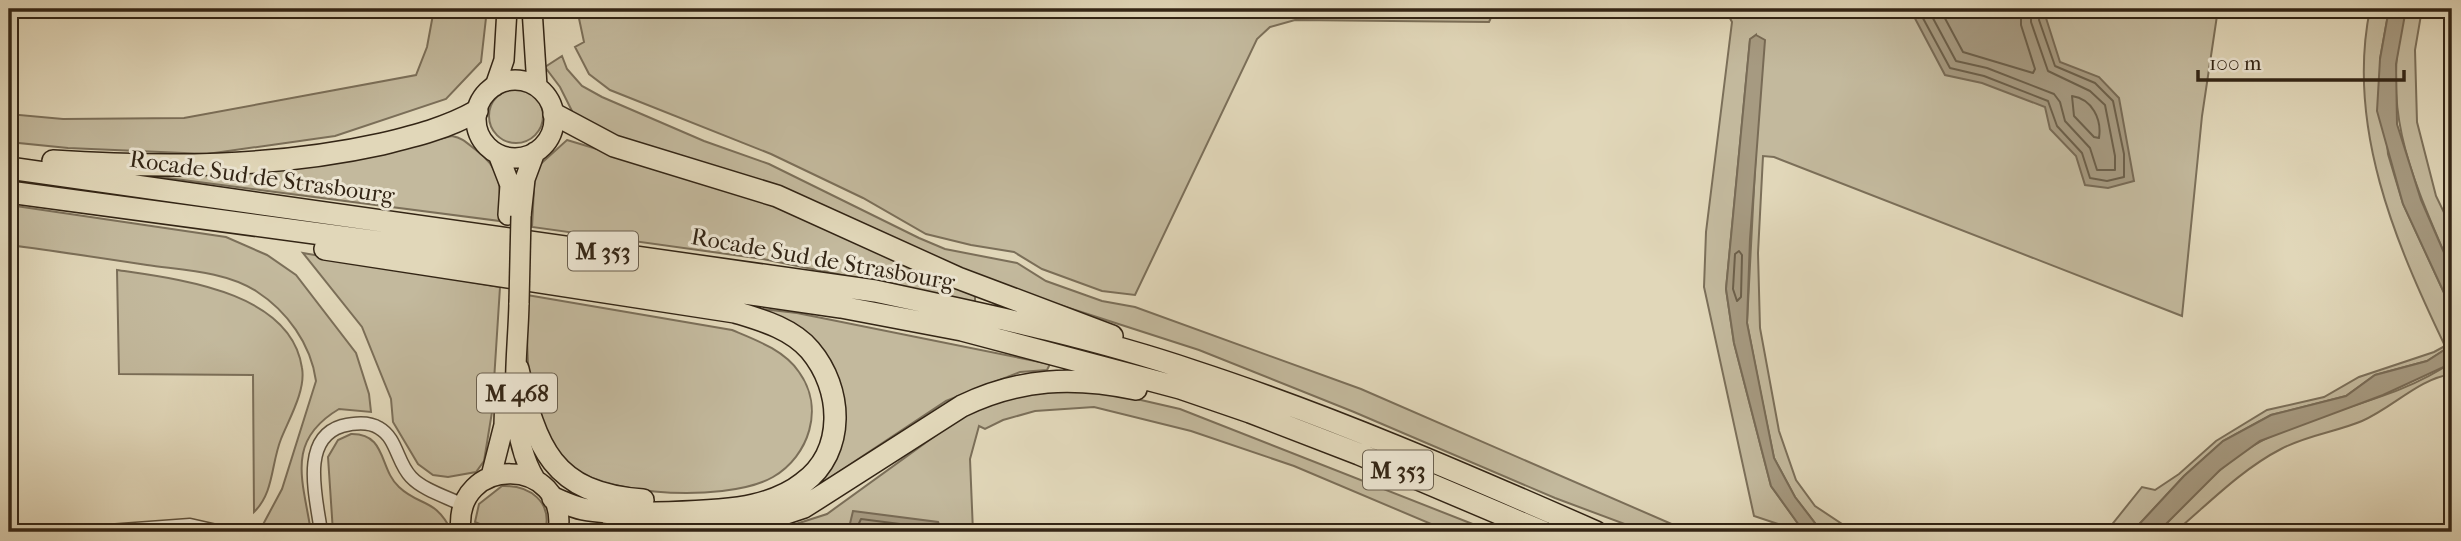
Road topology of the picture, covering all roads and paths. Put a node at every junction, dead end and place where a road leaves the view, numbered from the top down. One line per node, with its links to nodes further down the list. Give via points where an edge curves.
1 (507, 9): 3 (main road, via 504,60)
2 (532, 9): 4 (main road)
3 (495, 86): 4 (main road, via 509,81); 5 (main road, via 483,96)
4 (537, 86): 6 (main road)
5 (477, 111): 8 (main road, via 480,136); 9 (highway, via 398,140 289,160 123,165)
6 (554, 114): 7 (main road, via 550,136); 17 (highway, via 614,146 777,197 958,278 1075,320)
7 (535, 152): 8 (main road, via 523,157); 12 (main road, M 468)
8 (498, 154): 12 (main road, M 468)
9 (9, 159)
10 (9, 168): 17 (highway, Rocade Sud de Strasbourg / M 353, via 875,291 1012,320)
11 (9, 192): 13 (highway, Rocade Sud de Strasbourg / M 353)
12 (515, 215): 15 (main road, M 468)
13 (175, 216): 14 (highway, via 271,239); 18 (highway, Rocade Sud de Strasbourg / M 353, via 841,307 1063,355)
14 (539, 281): 16 (highway, via 714,318 769,336 791,351 815,378 824,412 822,431 808,461 794,475 753,494 625,499 562,471 542,447 531,425); 21 (highway, via 712,307 766,321 809,349 830,382 836,411 832,443 817,471 776,498 737,508 614,511 583,509)
15 (513, 302): 16 (main road, M 468); 19 (main road, M 468, via 504,425)
16 (518, 369): 20 (main road, M 468, via 519,435 522,454)
17 (1191, 370): 30 (highway, Rocade Sud de Strasbourg / M 353, via 1404,448)
18 (1250, 412): 28 (highway, via 1096,381 1024,383 962,406 804,507 762,522); 29 (highway, Rocade Sud de Strasbourg / M 353)
19 (491, 477): 20 (main road, via 513,472); 22 (main road, via 474,488)
20 (535, 479): 21 (main road)
21 (553, 498): 27 (main road, via 559,514)
22 (463, 505): 25 (street, via 412,479 390,438 379,428 350,424 336,428 316,448); 26 (main road)
23 (95, 532): 24 (street, via 190,525)
24 (221, 532)
25 (321, 532)
26 (461, 532)
27 (558, 532)
28 (608, 532)
29 (1543, 532)
30 (1596, 532)

